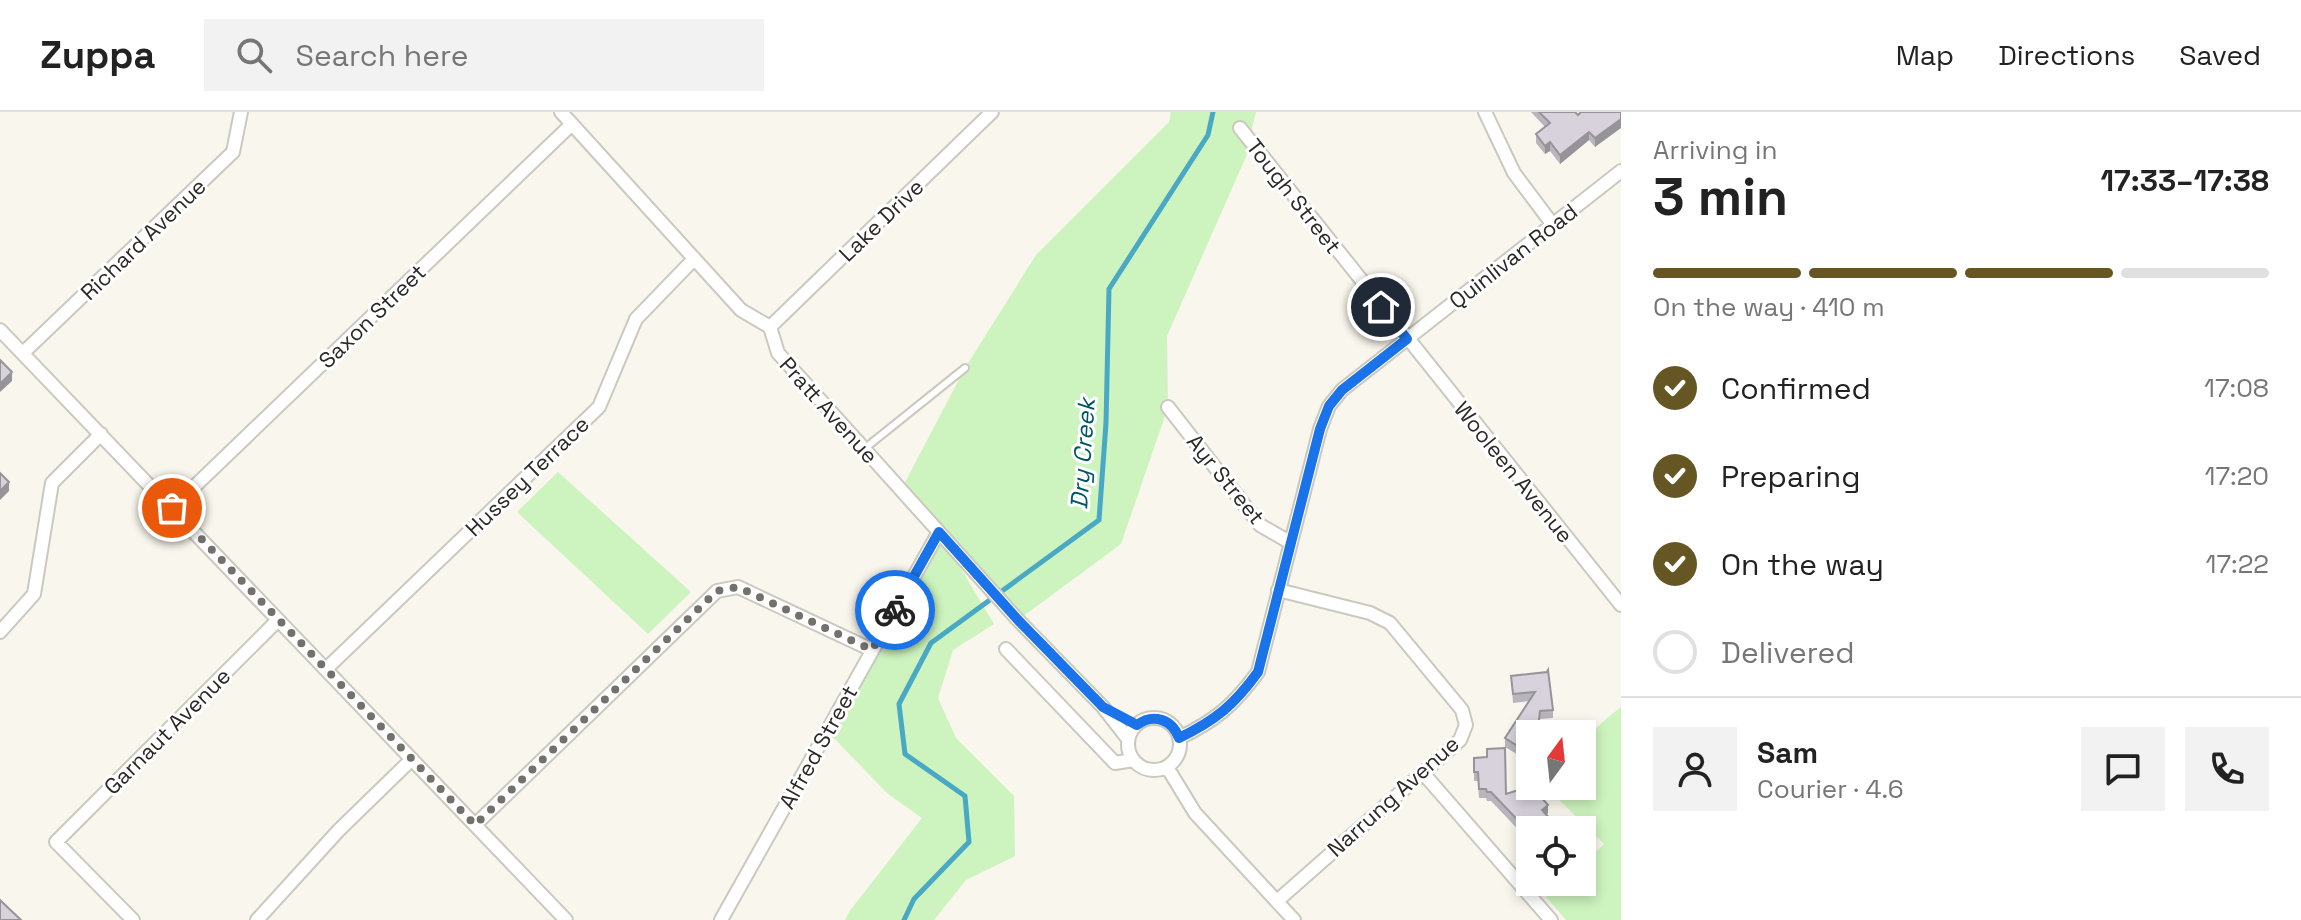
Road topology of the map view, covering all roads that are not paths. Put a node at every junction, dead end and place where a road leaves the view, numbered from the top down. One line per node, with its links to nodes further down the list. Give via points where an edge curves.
1 (241, 112): 13 (street, Richard Avenue, via 233,152)
2 (561, 112): 5 (street)
3 (992, 112): 10 (street, Lake Drive)
4 (1485, 112): 8 (street, via 1514,173)
5 (572, 124): 9 (street); 18 (street, Saxon Street)
6 (1240, 128): 12 (street, Tough Street)
7 (1621, 171): 8 (street, Quinlivan Road)
8 (1553, 225): 12 (street, Quinlivan Road)
9 (694, 259): 10 (street, via 741,310); 27 (street, Hussey Terrace, via 636,319 599,407)
10 (770, 327): 17 (street, Pratt Avenue, via 778,353)
11 (0, 330): 13 (street)
12 (1407, 339): 20 (street, Quinlivan Road, via 1329,406); 22 (street, Wooleen Avenue)
13 (23, 353): 16 (street)
14 (965, 368): 17 (lane)
15 (1168, 407): 20 (street, Ayr Street, via 1260,525)
16 (101, 434): 18 (street); 24 (street, via 52,483 34,594)
17 (864, 449): 19 (street, Pratt Avenue)
18 (172, 508): 23 (street)
19 (939, 532): 26 (street, Alfred Street); 28 (street, Pratt Avenue)
20 (1291, 543): 21 (street, Quinlivan Road)
21 (1278, 590): 30 (street, Quinlivan Road, via 1258,672 1207,724); 35 (street, Narrung Avenue, via 1390,623 1462,710 1466,725 1460,740)
22 (1621, 605)
23 (278, 620): 27 (street); 38 (street, Garnaut Avenue, via 56,842)
24 (0, 632)
25 (1006, 649): 33 (street, via 1115,763)
26 (872, 650): 36 (street, via 738,587 717,591); 41 (street, Alfred Street)
27 (326, 669): 32 (street)
28 (1103, 707): 29 (street, Pratt Avenue); 31 (street, Pratt Avenue)
29 (1137, 725): 30 (street, via 1155,718 1168,722); 31 (street)
30 (1179, 738): 34 (street, via 1177,757)
31 (1128, 739): 33 (street)
32 (412, 759): 36 (street); 39 (street)
33 (1133, 760): 34 (street, via 1148,770)
34 (1167, 767): 37 (street, via 1195,813)
35 (1423, 773): 37 (street, Narrung Avenue); 43 (street)
36 (475, 825): 40 (street)
37 (1277, 901): 42 (street)
38 (133, 920)
39 (257, 920)
40 (566, 920)
41 (721, 920)
42 (1294, 920)
43 (1551, 920)

